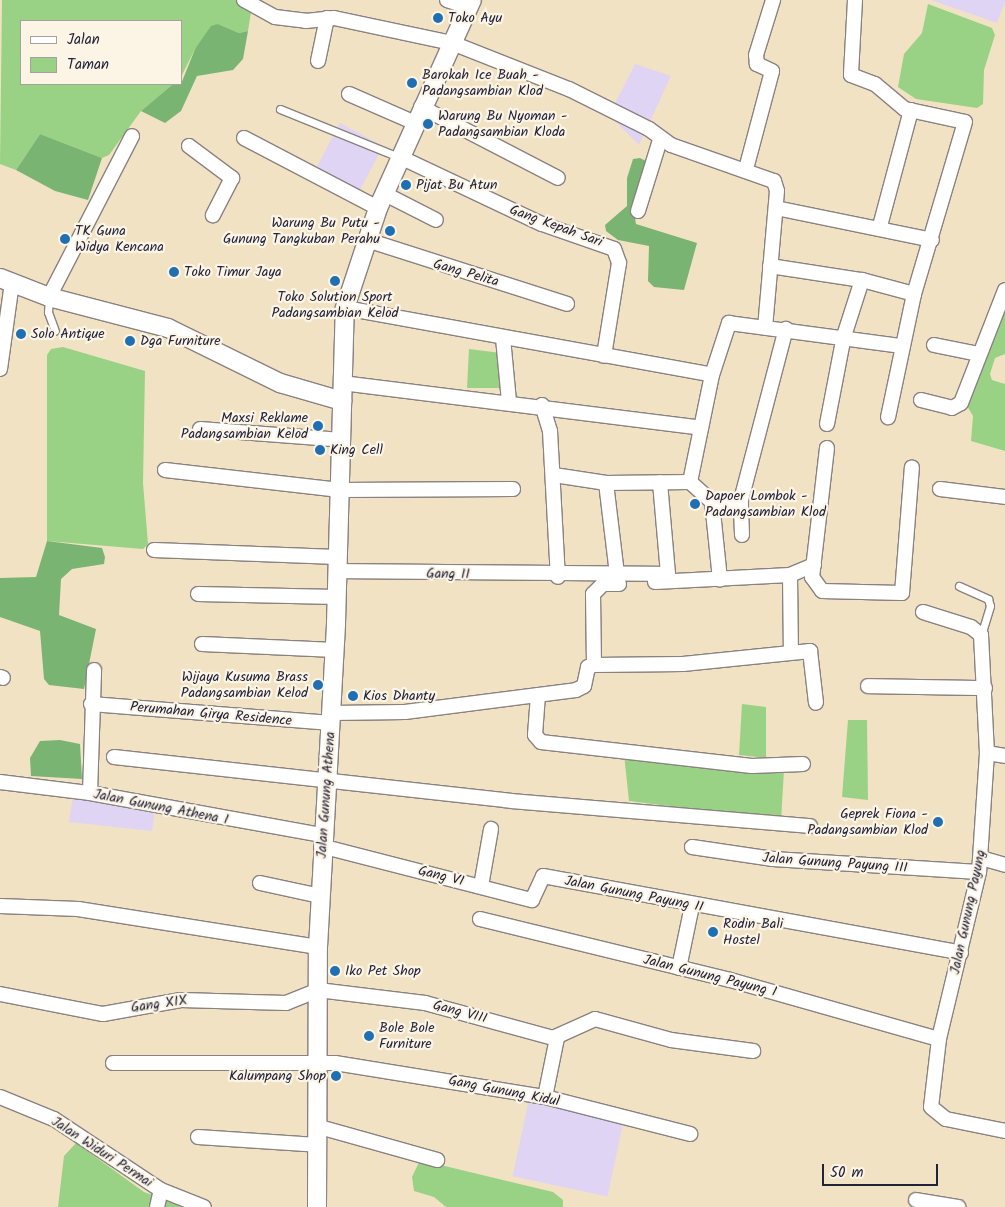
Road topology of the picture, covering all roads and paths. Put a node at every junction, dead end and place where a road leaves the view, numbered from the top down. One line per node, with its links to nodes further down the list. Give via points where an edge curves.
1 (244, 0): 6 (street, via 274,17 306,22)
2 (447, 0): 5 (street)
3 (774, 0): 18 (street, via 756,55 757,64 772,71)
4 (855, 0): 11 (street, via 850,73 875,84 893,102)
5 (470, 3): 7 (street, Jalan Gunung Athena)
6 (327, 18): 7 (street); 8 (street)
7 (452, 43): 12 (street, Jalan Gunung Athena); 15 (street, via 569,89 648,129)
8 (318, 61)
9 (349, 94): 12 (street)
10 (280, 109): 17 (lane)
11 (911, 110): 25 (street); 27 (street, via 965,122)
12 (418, 115): 17 (street, Jalan Gunung Athena); 19 (street)
13 (132, 136): 33 (street)
14 (244, 138): 20 (street)
15 (660, 140): 18 (street); 22 (street)
16 (189, 146): 23 (street, via 232,178)
17 (400, 157): 20 (street, Jalan Gunung Athena); 44 (street, Gang Kepah Sari, via 542,224 614,249 618,262)
18 (746, 169): 21 (street, via 776,184)
19 (558, 178)
20 (382, 201): 24 (street); 26 (street, Jalan Gunung Athena)
21 (776, 208): 25 (street); 28 (street)
22 (638, 211)
23 (213, 215)
24 (436, 220)
25 (880, 226): 27 (street)
26 (367, 240): 34 (street, Gang Pelita); 35 (street, Jalan Gunung Athena)
27 (932, 240): 32 (street)
28 (770, 266): 30 (street); 36 (street)
29 (6, 280): 33 (street); 45 (street)
30 (862, 280): 32 (street); 39 (street)
31 (1005, 290): 43 (street)
32 (914, 294): 42 (street)
33 (49, 297): 38 (lane, via 48,312); 47 (street, via 168,328 280,383)
34 (567, 304)
35 (345, 308): 40 (street); 47 (street, Jalan Gunung Athena)
36 (765, 327): 37 (street); 46 (street, via 729,323)
37 (786, 329): 39 (street); 67 (street)
38 (55, 331)
39 (844, 336): 42 (street); 52 (street)
40 (503, 338): 44 (street); 49 (street)
41 (934, 345): 43 (street)
42 (902, 346): 51 (street)
43 (979, 354): 48 (street, via 958,407)
44 (604, 356): 46 (street)
45 (0, 369)
46 (712, 376): 53 (street)
47 (342, 392): 49 (street); 55 (street, Jalan Gunung Athena)
48 (922, 400)
49 (509, 402): 50 (street)
50 (542, 405): 53 (street); 59 (street, via 550,431)
51 (888, 417)
52 (827, 424)
53 (701, 428): 61 (street)
54 (200, 429): 55 (street)
55 (342, 440): 65 (street, Jalan Gunung Athena)
56 (826, 448): 72 (street)
57 (912, 467): 72 (street, via 902,593 822,591 813,584)
58 (165, 470): 65 (street)
59 (554, 476): 62 (street); 75 (street)
60 (660, 482): 61 (street); 62 (street); 73 (street, Gang II, via 668,574)
61 (690, 482): 68 (street)
62 (606, 484): 73 (street)
63 (513, 489): 65 (street)
64 (940, 489): 66 (street)
65 (340, 490): 71 (street, Jalan Gunung Athena)
66 (1005, 497)
67 (741, 500): 68 (street); 69 (street)
68 (712, 502): 76 (street)
69 (742, 535)
70 (154, 550): 71 (street, Gang II)
71 (338, 564): 75 (street, Gang II); 79 (street, Jalan Gunung Athena)
72 (814, 565): 74 (street)
73 (618, 574): 75 (street, Gang II)
74 (790, 575): 76 (street); 84 (street)
75 (558, 576)
76 (720, 580): 85 (street, via 595,588)
77 (959, 586): 81 (lane, via 988,599 990,606)
78 (198, 594): 79 (street)
79 (337, 597): 83 (street, Jalan Gunung Athena)
80 (923, 612): 81 (street, via 971,626)
81 (982, 635): 88 (street, Jalan Gunung Payung)
82 (202, 644): 83 (street)
83 (335, 650): 92 (street, Jalan Gunung Athena)
84 (791, 652): 85 (street, via 683,664); 90 (street, via 811,652)
85 (594, 665): 89 (street, Perumahan Girya Residence, via 588,667 582,689)
86 (94, 670): 91 (street)
87 (868, 686): 88 (street)
88 (985, 688): 93 (street, Jalan Gunung Payung)
89 (538, 695): 92 (street, Perumahan Girya Residence); 96 (street, via 535,735 541,742 752,766)
90 (816, 703)
91 (91, 704): 92 (street, Perumahan Girya Residence); 99 (street)
92 (332, 718): 97 (street, Jalan Gunung Athena)
93 (987, 753): 94 (street); 104 (street, Jalan Gunung Payung)
94 (1005, 756)
95 (114, 757): 97 (street)
96 (803, 764)
97 (327, 778): 100 (street, via 512,801); 102 (street, Jalan Gunung Athena)
98 (0, 782): 99 (street, Jalan Gunung Athena I)
99 (90, 793): 102 (street, Jalan Gunung Athena I)
100 (810, 826)
101 (491, 829): 108 (street)
102 (322, 840): 108 (street, Gang VI); 109 (street, Jalan Gunung Athena)
103 (692, 848): 104 (street, Jalan Gunung Payung III, via 773,859)
104 (980, 865): 105 (street, Jalan Gunung Payung III); 114 (street, Jalan Gunung Payung)
105 (1005, 865)
106 (543, 876): 108 (street, Gang VI, via 534,900); 111 (street, Jalan Gunung Payung II)
107 (260, 883): 109 (street)
108 (481, 886)
109 (320, 896): 113 (street, Jalan Gunung Athena)
110 (0, 906): 113 (street, via 78,909)
111 (692, 906): 114 (street, Jalan Gunung Payung II); 115 (street)
112 (480, 919): 115 (street, Jalan Gunung Payung I)
113 (318, 947): 116 (street, Jalan Gunung Athena)
114 (962, 953): 119 (street, Jalan Gunung Payung)
115 (679, 968): 119 (street, Jalan Gunung Payung I)
116 (318, 990): 117 (street, Gang XIX, via 286,1003 181,1000 103,1014); 118 (street, Gang VIII, via 425,1003); 121 (street, Jalan Gunung Athena)
117 (0, 994)
118 (557, 1038): 120 (street, via 595,1019 671,1040); 124 (street)
119 (939, 1039): 126 (street, Jalan Gunung Payung, via 931,1107 946,1119)
120 (753, 1051)
121 (315, 1061): 122 (street, Gang Gunung Kidul); 124 (street, Gang Gunung Kidul); 125 (street, Jalan Gunung Athena)
122 (113, 1063)
123 (0, 1097): 131 (street, Jalan Widuri Permai, via 54,1119)
124 (545, 1097): 127 (street, Gang Gunung Kidul)
125 (316, 1126): 129 (street, Jalan Gunung Athena); 130 (street)
126 (1005, 1131)
127 (690, 1134)
128 (198, 1137): 129 (street)
129 (317, 1145): 135 (street, Jalan Gunung Athena)
130 (437, 1160)
131 (161, 1190): 133 (street); 134 (street, Jalan Widuri Permai)
132 (916, 1200): 136 (street)
133 (157, 1207)
134 (204, 1207)
135 (317, 1207)
136 (958, 1207)

